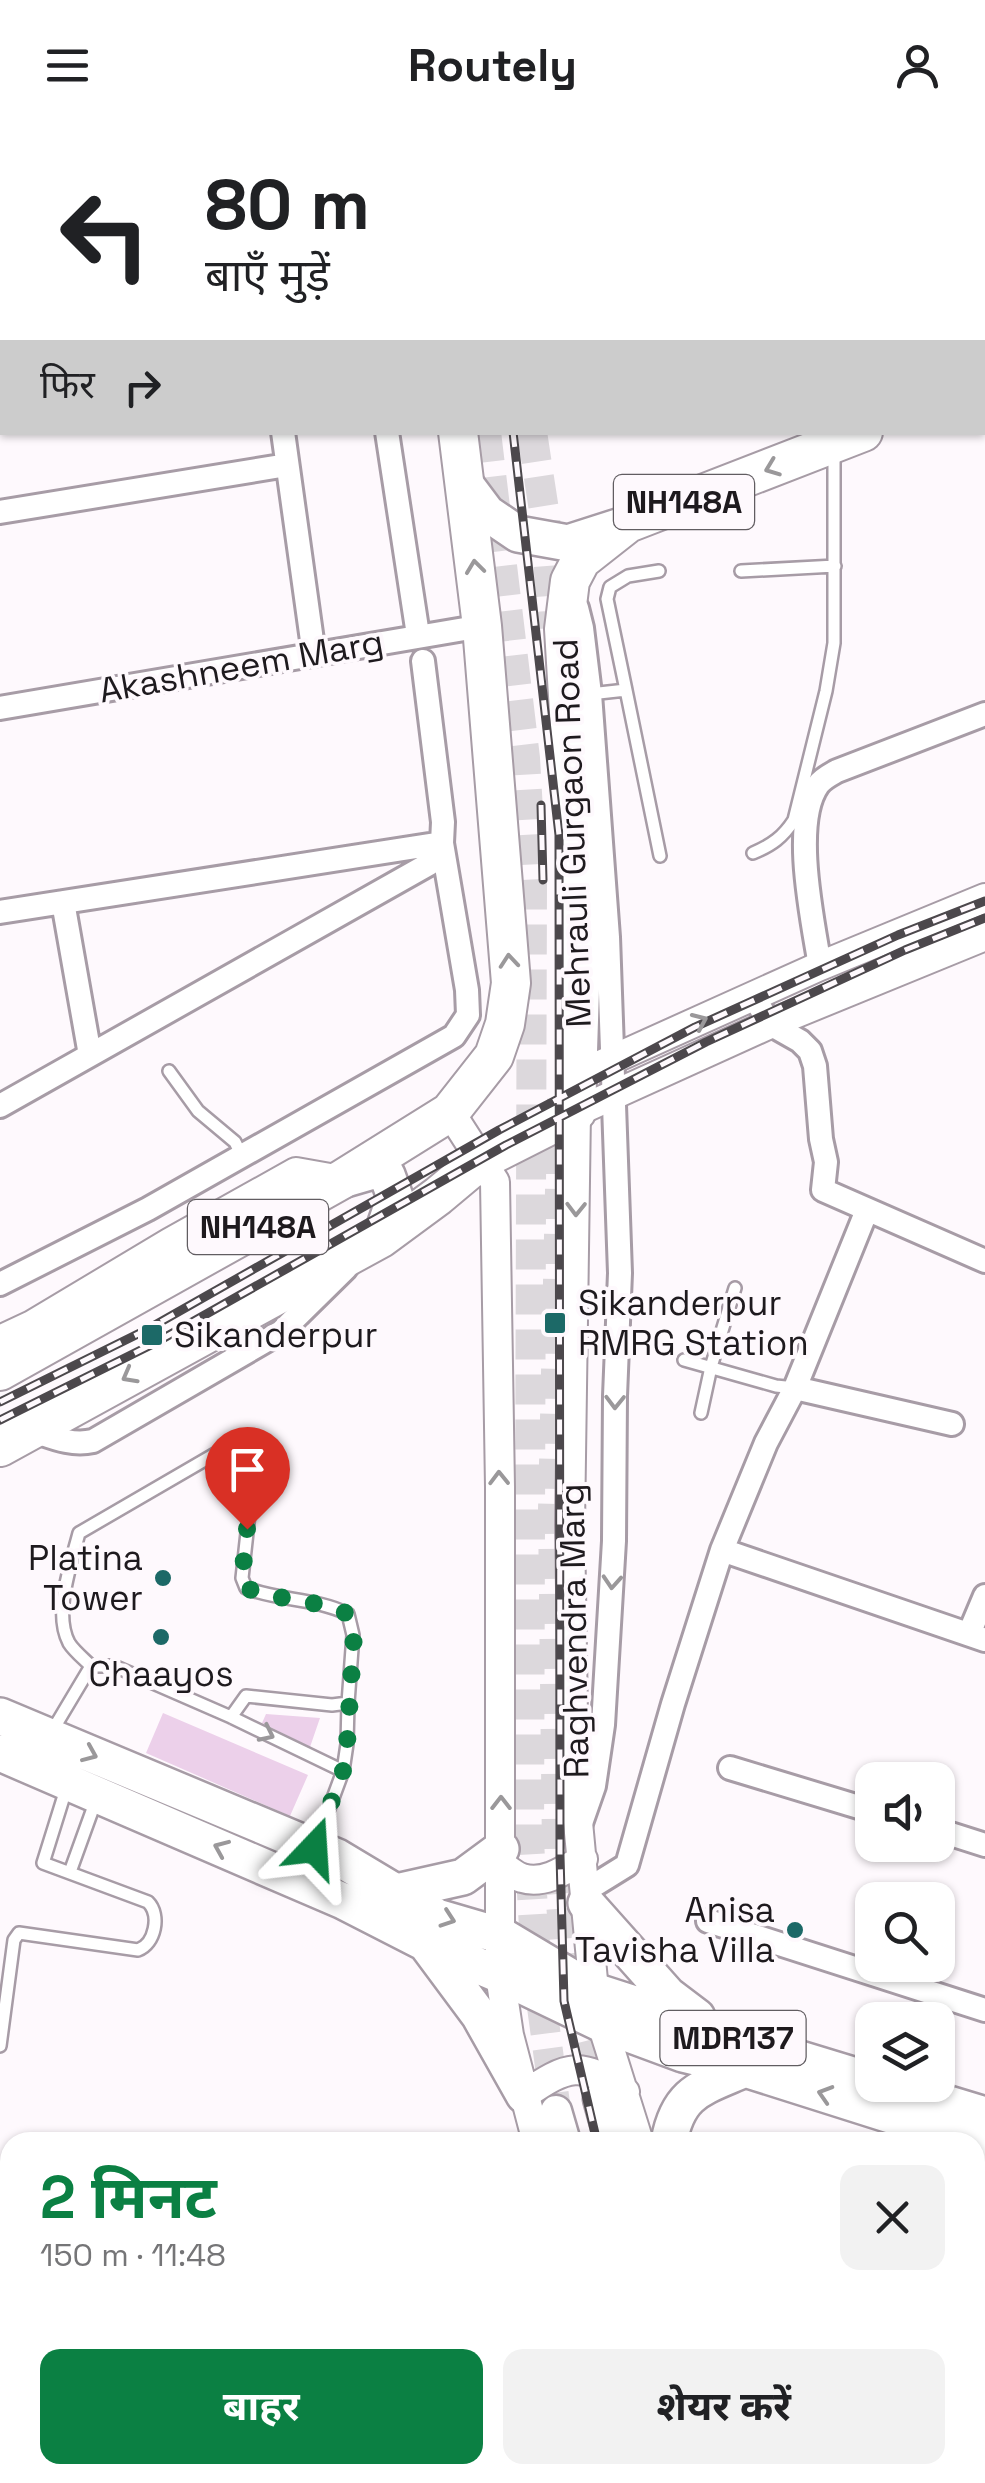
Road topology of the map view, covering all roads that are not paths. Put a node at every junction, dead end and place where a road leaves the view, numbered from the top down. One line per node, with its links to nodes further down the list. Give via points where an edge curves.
1 (283, 435): 5 (street)
2 (387, 435): 14 (street)
3 (458, 435): 6 (highway, Mehrauli Gurgaon Road / NH148A)
4 (843, 436): 8 (highway, NH148A, one-way to 8); 9 (lane)
5 (287, 465): 7 (street); 15 (street)
6 (466, 485): 8 (main road, via 487,514 518,534 568,544); 13 (highway, Mehrauli Gurgaon Road / NH148A, one-way to 6)
7 (0, 512)
8 (628, 524): 12 (highway, NH148A, via 581,560)
9 (835, 566): 10 (lane); 22 (lane, via 834,643 794,820 785,834)
10 (741, 570)
11 (659, 572): 17 (lane, via 628,576 610,587)
12 (570, 581): 18 (street); 33 (highway, Mehrauli Gurgaon Road, via 564,629)
13 (482, 626): 14 (street, Akashneem Marg); 36 (highway, Mehrauli Gurgaon Road / NH148A, one-way to 13, via 494,1056 511,982)
14 (418, 636): 15 (street, Akashneem Marg)
15 (314, 655): 19 (street, Akashneem Marg)
16 (423, 661): 21 (street)
17 (626, 690): 18 (lane); 23 (lane)
18 (590, 694): 33 (street, via 608,937)
19 (0, 708)
20 (985, 714): 28 (street, via 819,782 806,820 806,883)
21 (442, 843): 25 (street); 31 (street, via 429,864); 37 (street, via 468,1015 454,1036)
22 (753, 853)
23 (660, 856)
24 (985, 898): 28 (street)
25 (63, 902): 26 (street); 31 (street)
26 (0, 912)
27 (985, 936): 30 (street)
28 (820, 966): 29 (street)
29 (754, 997): 30 (street); 33 (street, one-way to 29)
30 (770, 1024): 34 (street); 40 (street, via 800,1041 815,1066 823,1190)
31 (90, 1055): 35 (street)
32 (170, 1072): 37 (lane)
33 (588, 1083): 34 (street); 34 (street); 38 (highway, NH148A); 68 (street, Raghvendra Marg, one-way to 68, via 570,1526)
34 (612, 1094): 68 (street, one-way to 68, via 620,1274 614,1540 603,1726)
35 (0, 1106)
36 (450, 1112): 38 (street, Raghvendra Marg); 39 (highway, Mehrauli Gurgaon Road / NH148A)
37 (242, 1156): 43 (street)
38 (481, 1160): 41 (highway, NH148A); 70 (street, Raghvendra Marg, one-way to 38, via 495,1182)
39 (341, 1180): 41 (main road, via 374,1171 387,1176 395,1196); 45 (street, via 296,1172); 48 (highway, Mehrauli Gurgaon Road / NH148A)
40 (867, 1210): 42 (street); 49 (street)
41 (375, 1241): 52 (highway, NH148A, one-way to 52)
42 (985, 1261)
43 (0, 1284)
44 (736, 1288): 47 (lane)
45 (0, 1340)
46 (684, 1360): 47 (lane)
47 (712, 1367): 49 (lane); 50 (lane)
48 (0, 1371)
49 (795, 1388): 51 (street); 53 (street)
50 (701, 1413)
51 (952, 1424)
52 (16, 1438)
53 (722, 1550): 55 (street); 73 (street, via 627,1866)
54 (985, 1596): 55 (street)
55 (977, 1637)
56 (91, 1666): 57 (lane, via 70,1645 63,1624 78,1533 236,1447 252,1450 254,1469 246,1588 348,1614 354,1635); 59 (lane, via 114,1666); 60 (lane)
57 (348, 1703): 59 (lane, via 246,1696); 63 (lane)
58 (0, 1716): 60 (main road)
59 (231, 1716): 63 (lane, one-way to 63)
60 (49, 1737): 69 (main road, one-way to 69)
61 (0, 1753): 64 (main road)
62 (730, 1768): 65 (street)
63 (343, 1771): 69 (lane)
64 (83, 1789): 71 (lane); 71 (lane, via 43,1863); 76 (main road, one-way to 64)
65 (855, 1806)
66 (955, 1835): 67 (street)
67 (985, 1844)
68 (581, 1845): 70 (street, via 558,1874 540,1879 521,1878); 73 (street, Raghvendra Marg)
69 (314, 1848): 72 (main road)
70 (501, 1857): 72 (main road, via 463,1877); 75 (street, Raghvendra Marg)
71 (70, 1872): 81 (lane, via 148,1902 156,1915 150,1942 138,1950 19,1933)
72 (396, 1892): 75 (main road, one-way to 75, via 438,1917)
73 (586, 1897): 78 (street, Raghvendra Marg); 80 (main road, via 668,1995)
74 (708, 1921): 79 (street)
75 (502, 1936): 77 (street, Raghvendra Marg); 78 (main road, MDR137)
76 (427, 1944): 77 (main road); 84 (main road, via 479,2015)
77 (500, 1976): 78 (main road, MDR137); 84 (street)
78 (598, 2008): 80 (main road, MDR137, via 684,2020); 82 (main road, MDR137, via 683,2054); 85 (street, Raghvendra Marg)
79 (985, 2010)
80 (718, 2034): 83 (main road, MDR137)
81 (0, 2046)
82 (745, 2068): 93 (main road, via 691,2094); 94 (main road, MDR137, one-way to 82)
83 (855, 2076)
84 (524, 2094): 85 (street, via 576,2068 602,2075); 89 (street)
85 (612, 2096): 91 (main road); 92 (street, Raghvendra Marg)
86 (942, 2102): 88 (main road)
87 (556, 2111): 90 (main road)
88 (985, 2115)
89 (534, 2132)
90 (562, 2132)
91 (611, 2132)
92 (633, 2132)
93 (671, 2132)
94 (947, 2132)

